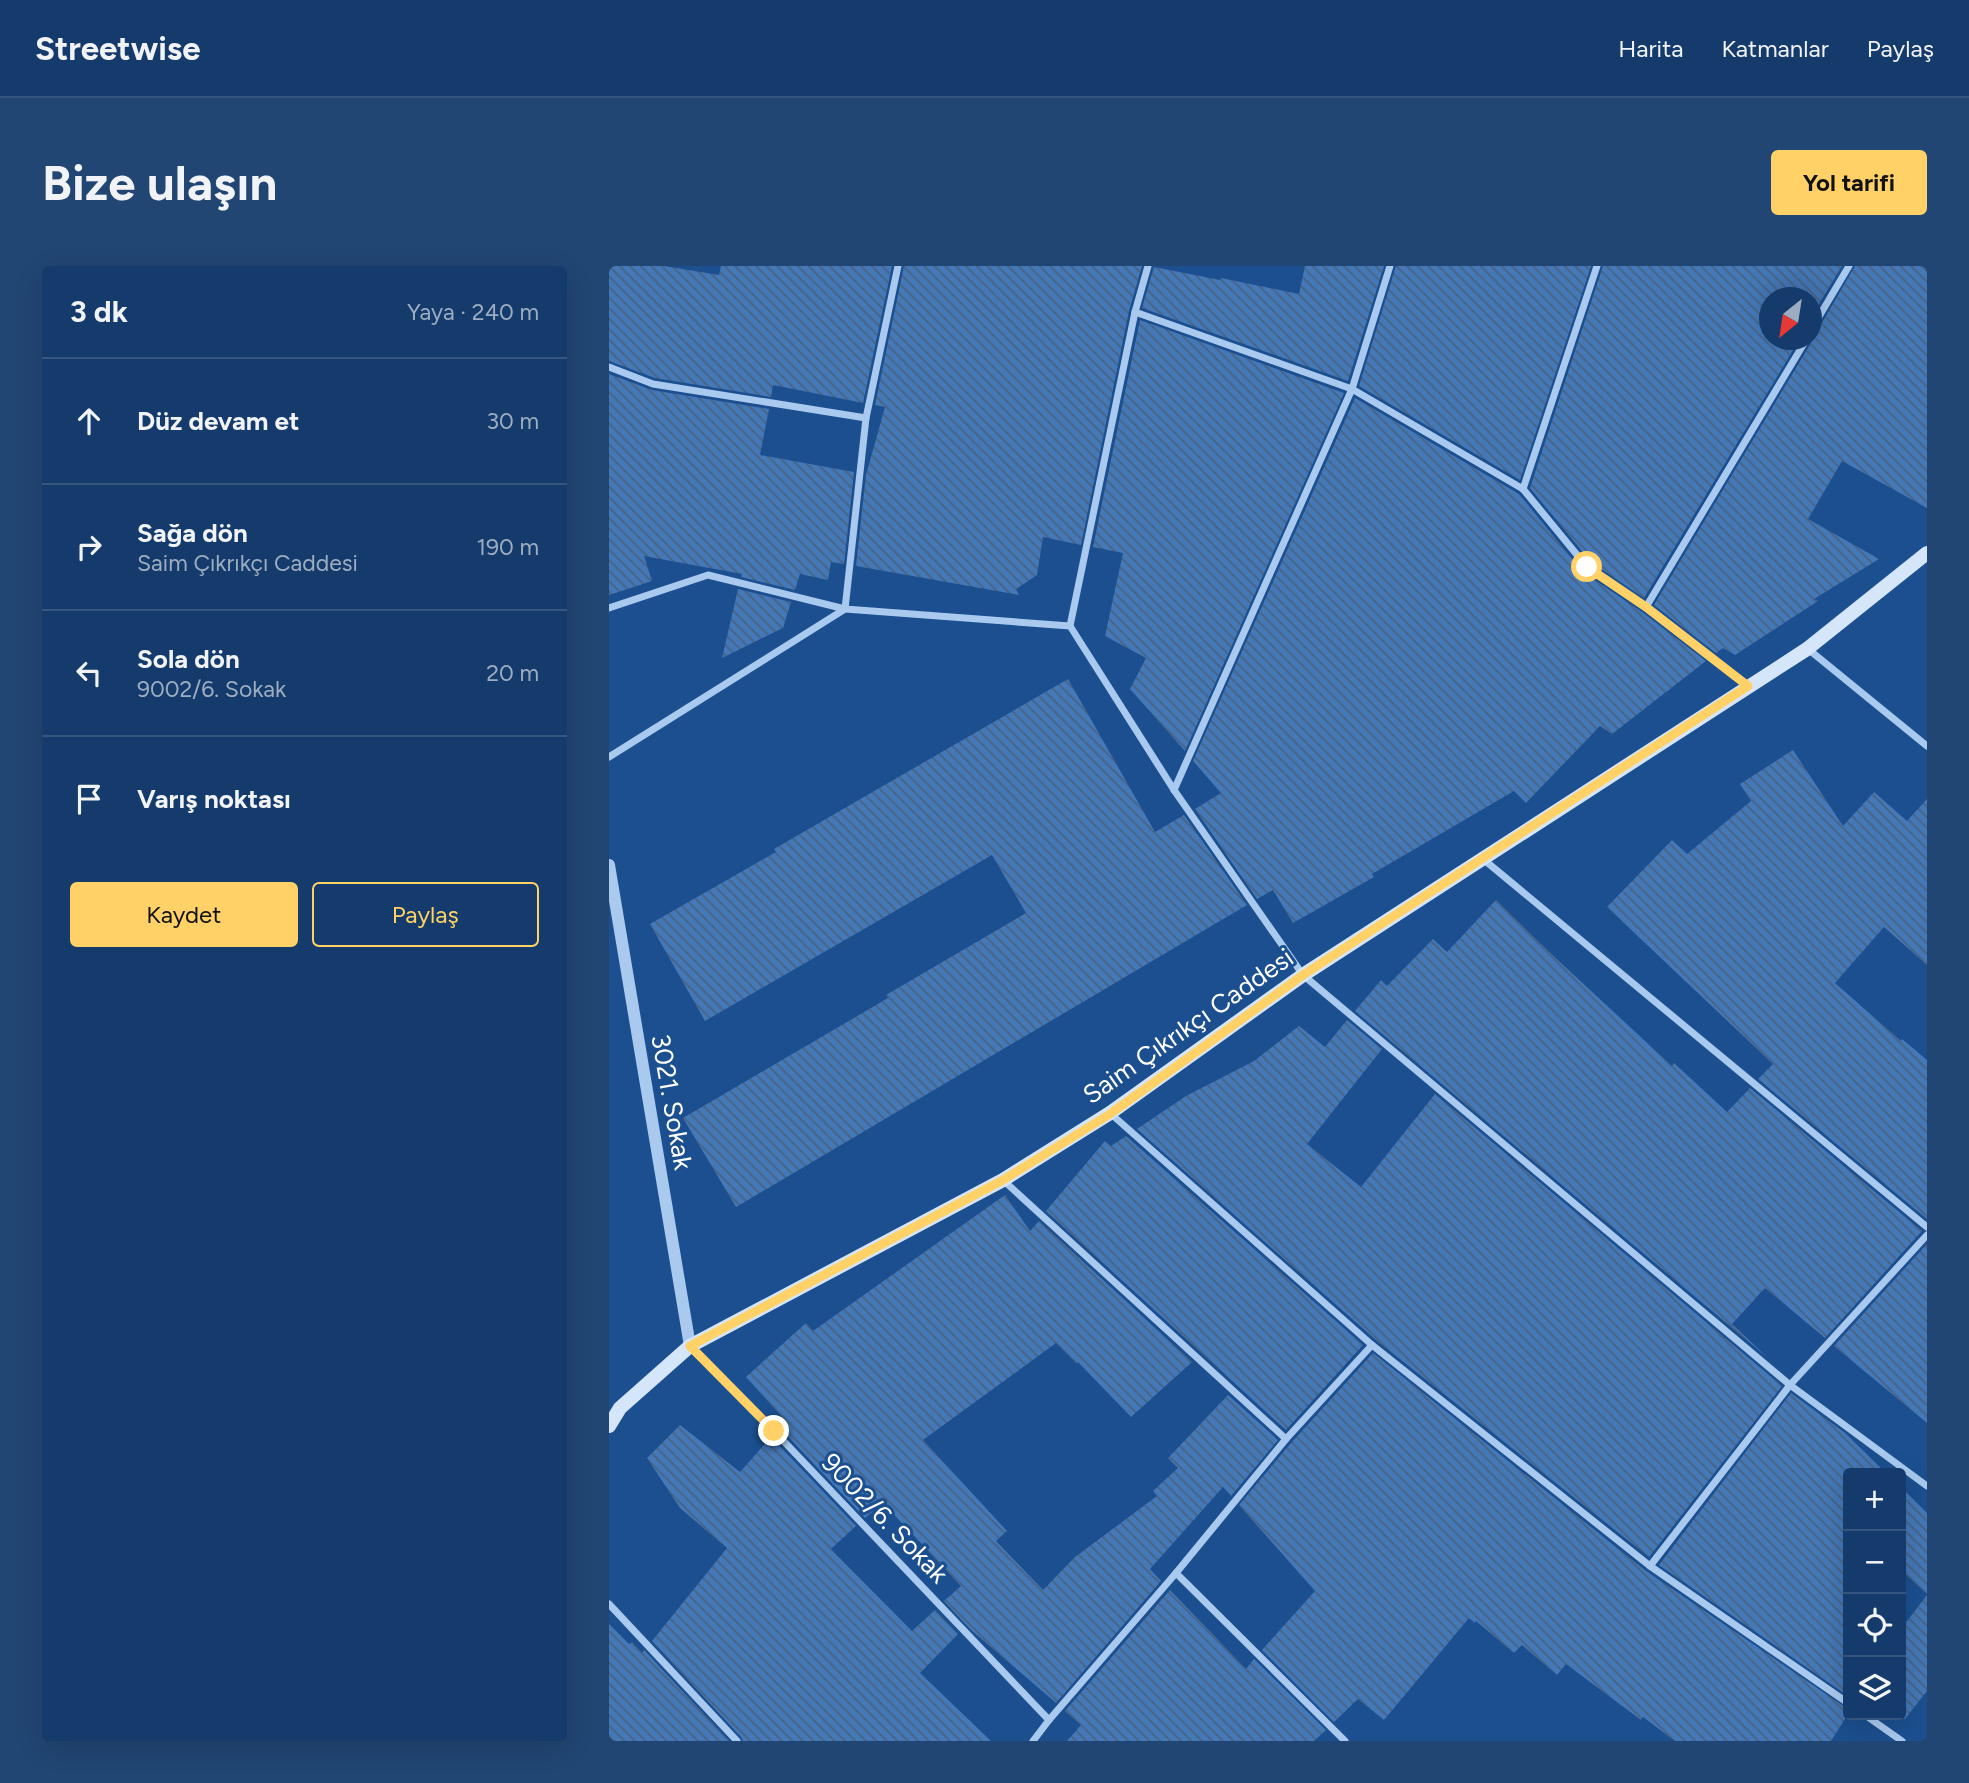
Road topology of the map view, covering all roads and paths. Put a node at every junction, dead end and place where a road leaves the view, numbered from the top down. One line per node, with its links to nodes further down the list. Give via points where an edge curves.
1 (898, 266): 11 (street)
2 (1147, 266): 7 (street)
3 (1390, 266): 10 (street)
4 (1597, 266): 12 (street)
5 (1849, 266): 6 (street)
6 (1822, 311)
7 (1136, 312): 10 (street); 17 (street)
8 (1800, 350): 14 (street)
9 (609, 367): 11 (street, via 653,384)
10 (1352, 389): 12 (street); 22 (street)
11 (866, 418): 16 (street)
12 (1523, 489): 14 (street, via 1587,567)
13 (1927, 553): 18 (main road, Saim Çıkrıkçı Caddesi)
14 (1646, 607): 19 (street)
15 (609, 608): 16 (street, via 708,576)
16 (845, 609): 17 (street); 21 (street)
17 (1070, 626): 22 (street)
18 (1807, 649): 19 (main road, Saim Çıkrıkçı Caddesi); 20 (street)
19 (1748, 686): 23 (main road, Saim Çıkrıkçı Caddesi)
20 (1927, 746)
21 (609, 757)
22 (1174, 790): 25 (street)
23 (1483, 859): 25 (main road, Saim Çıkrıkçı Caddesi); 28 (street)
24 (609, 865): 31 (street, 3021. Sokak)
25 (1303, 975): 26 (main road, Saim Çıkrıkçı Caddesi); 32 (street)
26 (1110, 1114): 27 (main road, Saim Çıkrıkçı Caddesi); 30 (street)
27 (1003, 1180): 31 (main road, Saim Çıkrıkçı Caddesi); 34 (street)
28 (1927, 1227)
29 (1927, 1235): 32 (street)
30 (1372, 1345): 34 (street); 36 (street)
31 (690, 1346): 33 (main road, Saim Çıkrıkçı Caddesi, via 620,1408); 40 (street, 9002/6. Sokak)
32 (1790, 1385): 35 (street); 36 (street)
33 (609, 1426)
34 (1286, 1439): 37 (street)
35 (1927, 1486)
36 (1650, 1566): 39 (street)
37 (1176, 1573): 40 (street); 44 (street)
38 (609, 1604): 42 (street)
39 (1843, 1700)
40 (1049, 1720): 43 (street)
41 (1872, 1720): 45 (street)
42 (737, 1741)
43 (1033, 1741)
44 (1345, 1741)
45 (1902, 1741)

